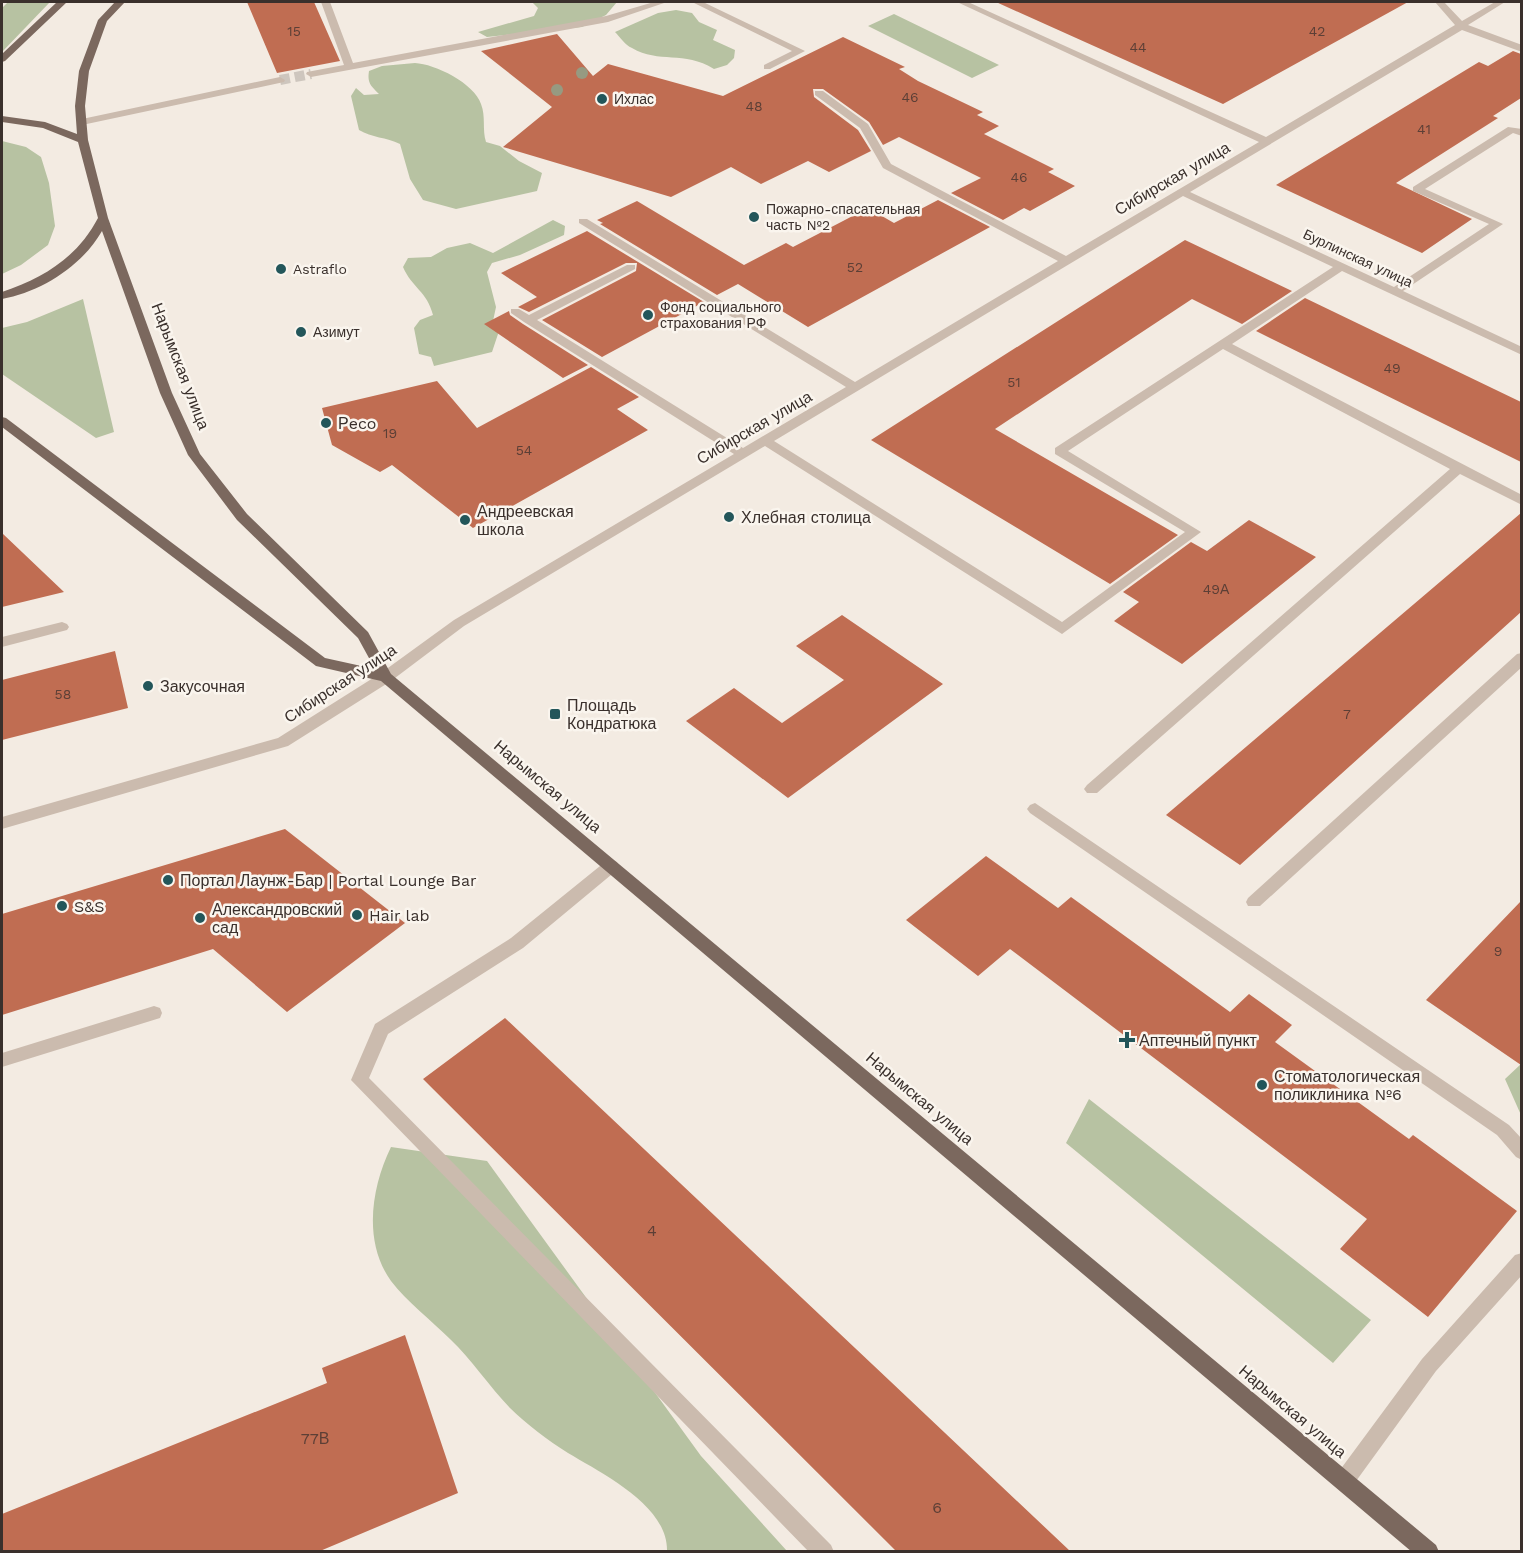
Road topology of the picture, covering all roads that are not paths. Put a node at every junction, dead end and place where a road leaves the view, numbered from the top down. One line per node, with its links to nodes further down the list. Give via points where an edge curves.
1 (62, 2): 11 (main road)
2 (120, 2): 18 (main road, via 104,20 84,71)
3 (326, 2): 13 (street)
4 (662, 2): 13 (street, via 608,19)
5 (696, 2): 12 (street, via 800,51)
6 (961, 2): 21 (street)
7 (1439, 2): 9 (street)
8 (1501, 2): 9 (street, Сибирская улица)
9 (1461, 26): 10 (street); 21 (street, Сибирская улица)
10 (1521, 49)
11 (2, 59)
12 (767, 67)
13 (350, 68): 14 (street)
14 (311, 74)
15 (280, 80): 18 (street)
16 (819, 93): 25 (street, via 864,126 887,166)
17 (2, 119): 20 (main road, via 45,124)
18 (82, 122): 20 (main road)
19 (1521, 133): 28 (street, via 1512,129 1417,189 1497,224)
20 (83, 140): 23 (main road)
21 (1268, 142): 22 (street, Сибирская улица)
22 (1182, 192): 25 (street, Сибирская улица); 27 (street, Бурлинская улица)
23 (103, 218): 29 (main road, via 80,255 56,273); 43 (main road, Нарымская улица, via 166,393 194,455 242,517 363,635)
24 (583, 221): 34 (street)
25 (1068, 261): 34 (street, Сибирская улица)
26 (631, 267): 31 (street)
27 (1341, 267): 28 (street, Бурлинская улица); 32 (street)
28 (1394, 292): 33 (street, Бурлинская улица)
29 (2, 296)
30 (515, 311): 31 (street)
31 (528, 320): 37 (street)
32 (1223, 344): 36 (street, via 1059,451 1194,532 1062,629); 38 (street)
33 (1521, 352)
34 (857, 388): 36 (street, Сибирская улица)
35 (2, 422): 43 (main road, Нарымская улица, via 321,662)
36 (765, 441): 37 (street, Сибирская улица)
37 (743, 454): 43 (street, Сибирская улица, via 459,623)
38 (1459, 468): 39 (street); 44 (street)
39 (1521, 501)
40 (62, 627): 41 (street)
41 (2, 642)
42 (1521, 658): 48 (street)
43 (386, 677): 46 (street, Сибирская улица, via 283,742); 47 (main road, Нарымская улица)
44 (1092, 789)
45 (1035, 809): 51 (street, via 1503,1130)
46 (2, 823)
47 (610, 866): 53 (main road, Нарымская улица); 54 (street, via 517,943 381,1029 360,1080)
48 (1254, 902)
49 (154, 1013): 50 (street)
50 (2, 1060)
51 (1521, 1152)
52 (1521, 1261): 53 (street, via 1429,1365)
53 (1344, 1481): 55 (main road, Нарымская улица)
54 (824, 1551)
55 (1429, 1551)

